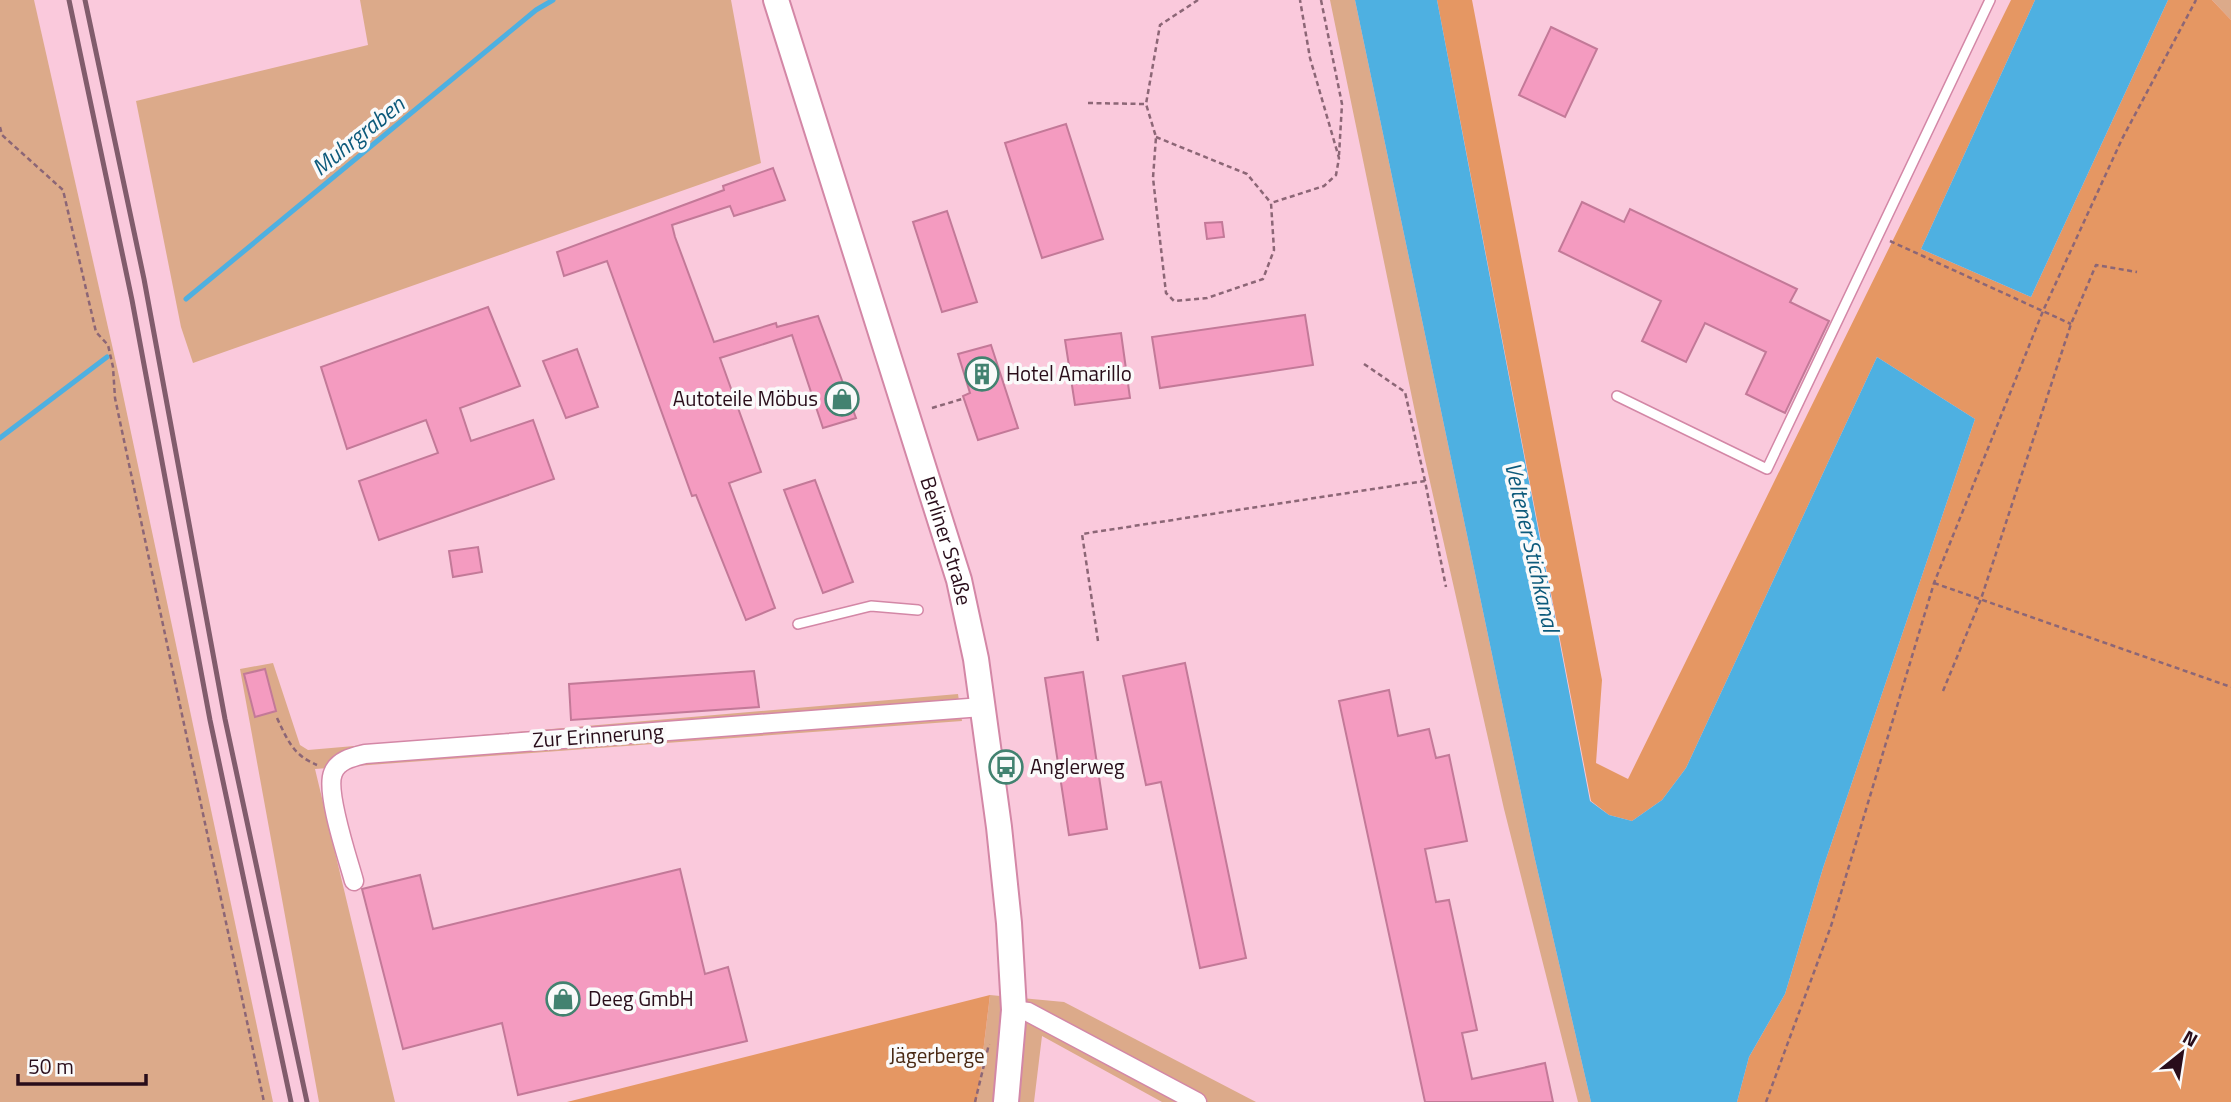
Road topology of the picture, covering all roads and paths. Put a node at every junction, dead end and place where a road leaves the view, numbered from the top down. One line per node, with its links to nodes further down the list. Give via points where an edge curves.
1 (776, 0): 30 (main road, Berliner Straße, via 958,580)
2 (1198, 0): 8 (path, via 1160,25)
3 (1300, 0): 11 (path, via 1310,58)
4 (1321, 0): 11 (path, via 1342,104)
5 (1990, 0): 13 (lane)
6 (2196, 0): 15 (path, via 2122,139)
7 (1088, 103): 8 (path)
8 (1146, 104): 10 (path)
9 (0, 127): 37 (path, via 2,135 64,190 96,332 108,345 115,398)
10 (1156, 137): 12 (path, via 1248,174); 12 (path, via 1153,178 1166,293 1174,301 1207,298 1263,279 1275,250)
11 (1339, 158): 12 (path, via 1336,175 1324,186)
12 (1271, 203)
13 (1878, 235): 15 (path); 18 (lane, via 1766,469)
14 (2137, 272): 16 (path, via 2096,265)
15 (2043, 311): 16 (path); 22 (path)
16 (2071, 324): 24 (path)
17 (1364, 363): 21 (path, via 1405,392)
18 (1617, 396)
19 (962, 399): 20 (path)
20 (932, 408)
21 (1425, 481): 23 (path); 27 (path, via 1082,534)
22 (1934, 583): 24 (path); 40 (path, via 1831,926)
23 (1446, 587)
24 (1981, 599): 28 (path); 29 (path)
25 (918, 610): 26 (lane, via 871,606)
26 (798, 624)
27 (1098, 641)
28 (2231, 687)
29 (1943, 691)
30 (982, 708): 32 (street, Zur Erinnerung, via 365,754 345,760); 34 (main road, Berliner Straße, via 999,827)
31 (277, 718): 32 (path, via 302,759)
32 (333, 772): 33 (street, via 331,791)
33 (354, 881)
34 (1014, 1010): 36 (street, via 1028,1012); 39 (main road, Berliner Straße)
35 (990, 1038): 38 (path)
36 (1194, 1101)
37 (264, 1102)
38 (975, 1102)
39 (1006, 1102)
40 (1766, 1102)

